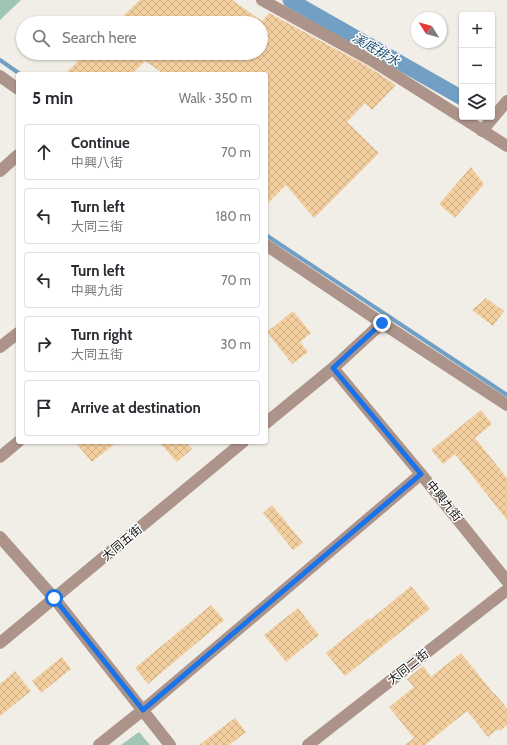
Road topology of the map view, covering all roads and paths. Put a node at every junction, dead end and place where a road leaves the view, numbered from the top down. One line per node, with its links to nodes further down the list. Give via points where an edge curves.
1 (262, 0): 5 (street, via 371,60)
2 (0, 76): 3 (street)
3 (16, 88)
4 (507, 101): 5 (street)
5 (482, 131): 6 (street)
6 (507, 146)
7 (16, 157): 8 (street)
8 (0, 171)
9 (268, 246): 10 (street)
10 (382, 323): 13 (street); 14 (street)
11 (16, 335): 12 (street)
12 (0, 347)
13 (333, 368): 15 (street); 19 (street, 中興九街)
14 (507, 405)
15 (268, 421)
16 (16, 444): 18 (street)
17 (241, 444): 23 (street, 大同五街)
18 (0, 457)
19 (421, 474): 21 (street, 中興九街); 25 (street)
20 (0, 537): 23 (street)
21 (507, 581)
22 (507, 590): 28 (street, 大同二街)
23 (54, 598): 24 (street, 大同五街); 25 (street)
24 (0, 643)
25 (143, 710): 26 (street); 27 (street)
26 (99, 745)
27 (170, 745)
28 (308, 745)

